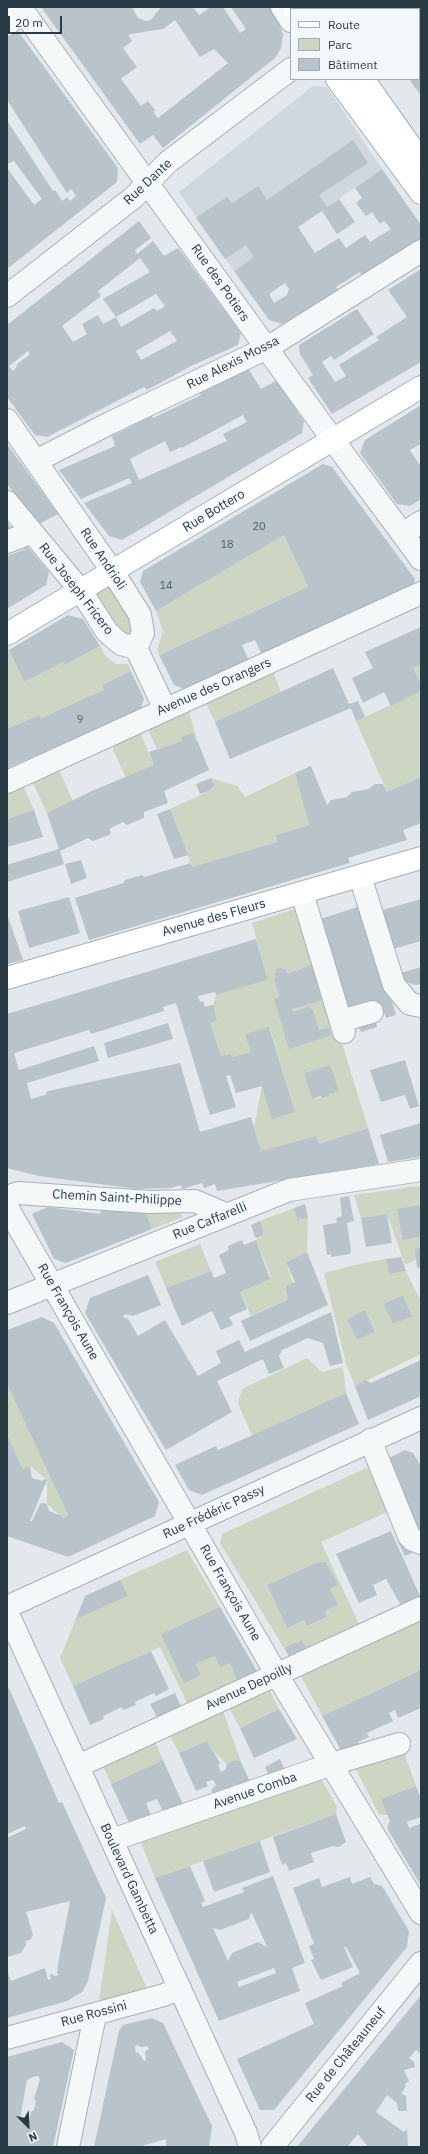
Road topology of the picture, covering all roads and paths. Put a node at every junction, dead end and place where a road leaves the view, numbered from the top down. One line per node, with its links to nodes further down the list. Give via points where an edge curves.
1 (282, 7): 3 (street)
2 (16, 14): 10 (street, Rue des Potiers)
3 (290, 19)
4 (290, 70): 10 (street, Rue Dante, via 168,162)
5 (338, 80): 11 (main road)
6 (349, 80): 9 (street)
7 (364, 80): 8 (main road)
8 (421, 161)
9 (421, 176)
10 (148, 182): 13 (street, Rue Dante, via 134,197); 14 (street, Rue des Potiers)
11 (421, 193)
12 (421, 251): 14 (street, Rue Alexis Mossa)
13 (7, 296)
14 (267, 348): 17 (street, Rue des Potiers); 18 (street, Rue Alexis Mossa)
15 (421, 387): 17 (main road, Rue Bottero)
16 (7, 420): 18 (street, Rue Andrioli)
17 (333, 440): 20 (street, Rue des Potiers); 24 (main road, Rue Bottero)
18 (36, 460): 24 (street, Rue Andrioli)
19 (7, 502): 21 (street, Rue Joseph Fricero)
20 (412, 528): 23 (street, Rue des Potiers)
21 (32, 532): 22 (street); 25 (street, Rue Joseph Fricero)
22 (7, 542)
23 (421, 558)
24 (113, 572): 25 (main road, Rue Bottero); 28 (street, Rue Andrioli, via 140,615 143,633)
25 (81, 591): 27 (main road, Rue Bottero); 28 (street, Rue Joseph Fricero, via 107,632 121,644)
26 (421, 593): 29 (street, Avenue des Orangers)
27 (7, 634)
28 (136, 648): 29 (street)
29 (165, 709): 30 (street, Avenue des Orangers)
30 (7, 782)
31 (421, 858): 32 (main road, Avenue des Fleurs)
32 (360, 876): 33 (main road, Avenue des Fleurs); 35 (street, via 394,985 410,1004)
33 (302, 893): 34 (main road, Avenue des Fleurs); 36 (street, via 343,1026)
34 (7, 978)
35 (421, 1006)
36 (372, 1012)
37 (421, 1170): 40 (street, Rue Caffarelli, via 289,1190)
38 (7, 1197): 40 (street, Chemin Saint-Philippe, via 18,1193 149,1202 195,1201)
39 (7, 1207): 41 (street, Rue François Aune)
40 (226, 1214): 41 (street, Rue Caffarelli)
41 (52, 1285): 42 (street, Rue Caffarelli); 45 (street, Rue François Aune)
42 (7, 1302)
43 (421, 1418): 44 (street, Rue Frédéric Passy)
44 (370, 1440): 45 (street, Rue Frédéric Passy); 46 (street, via 409,1536)
45 (189, 1523): 47 (street, Rue Frédéric Passy); 50 (street, Rue François Aune)
46 (421, 1544)
47 (7, 1607)
48 (420, 1608): 50 (street, Avenue Depoilly)
49 (7, 1612): 53 (street, Boulevard Gambetta)
50 (277, 1674): 52 (street, Rue François Aune); 53 (street, Avenue Depoilly)
51 (399, 1744): 52 (street, Avenue Comba)
52 (332, 1764): 54 (street, Avenue Comba); 55 (street, Rue François Aune)
53 (78, 1766): 54 (street, Boulevard Gambetta)
54 (112, 1840): 57 (street, Boulevard Gambetta)
55 (421, 1913)
56 (421, 1963): 62 (street, Rue de Châteauneuf)
57 (180, 1988): 58 (street, Rue Rossini); 61 (street, Boulevard Gambetta)
58 (95, 2015): 59 (street, Rue Rossini); 60 (street)
59 (7, 2038)
60 (68, 2147)
61 (250, 2147)
62 (272, 2147)

